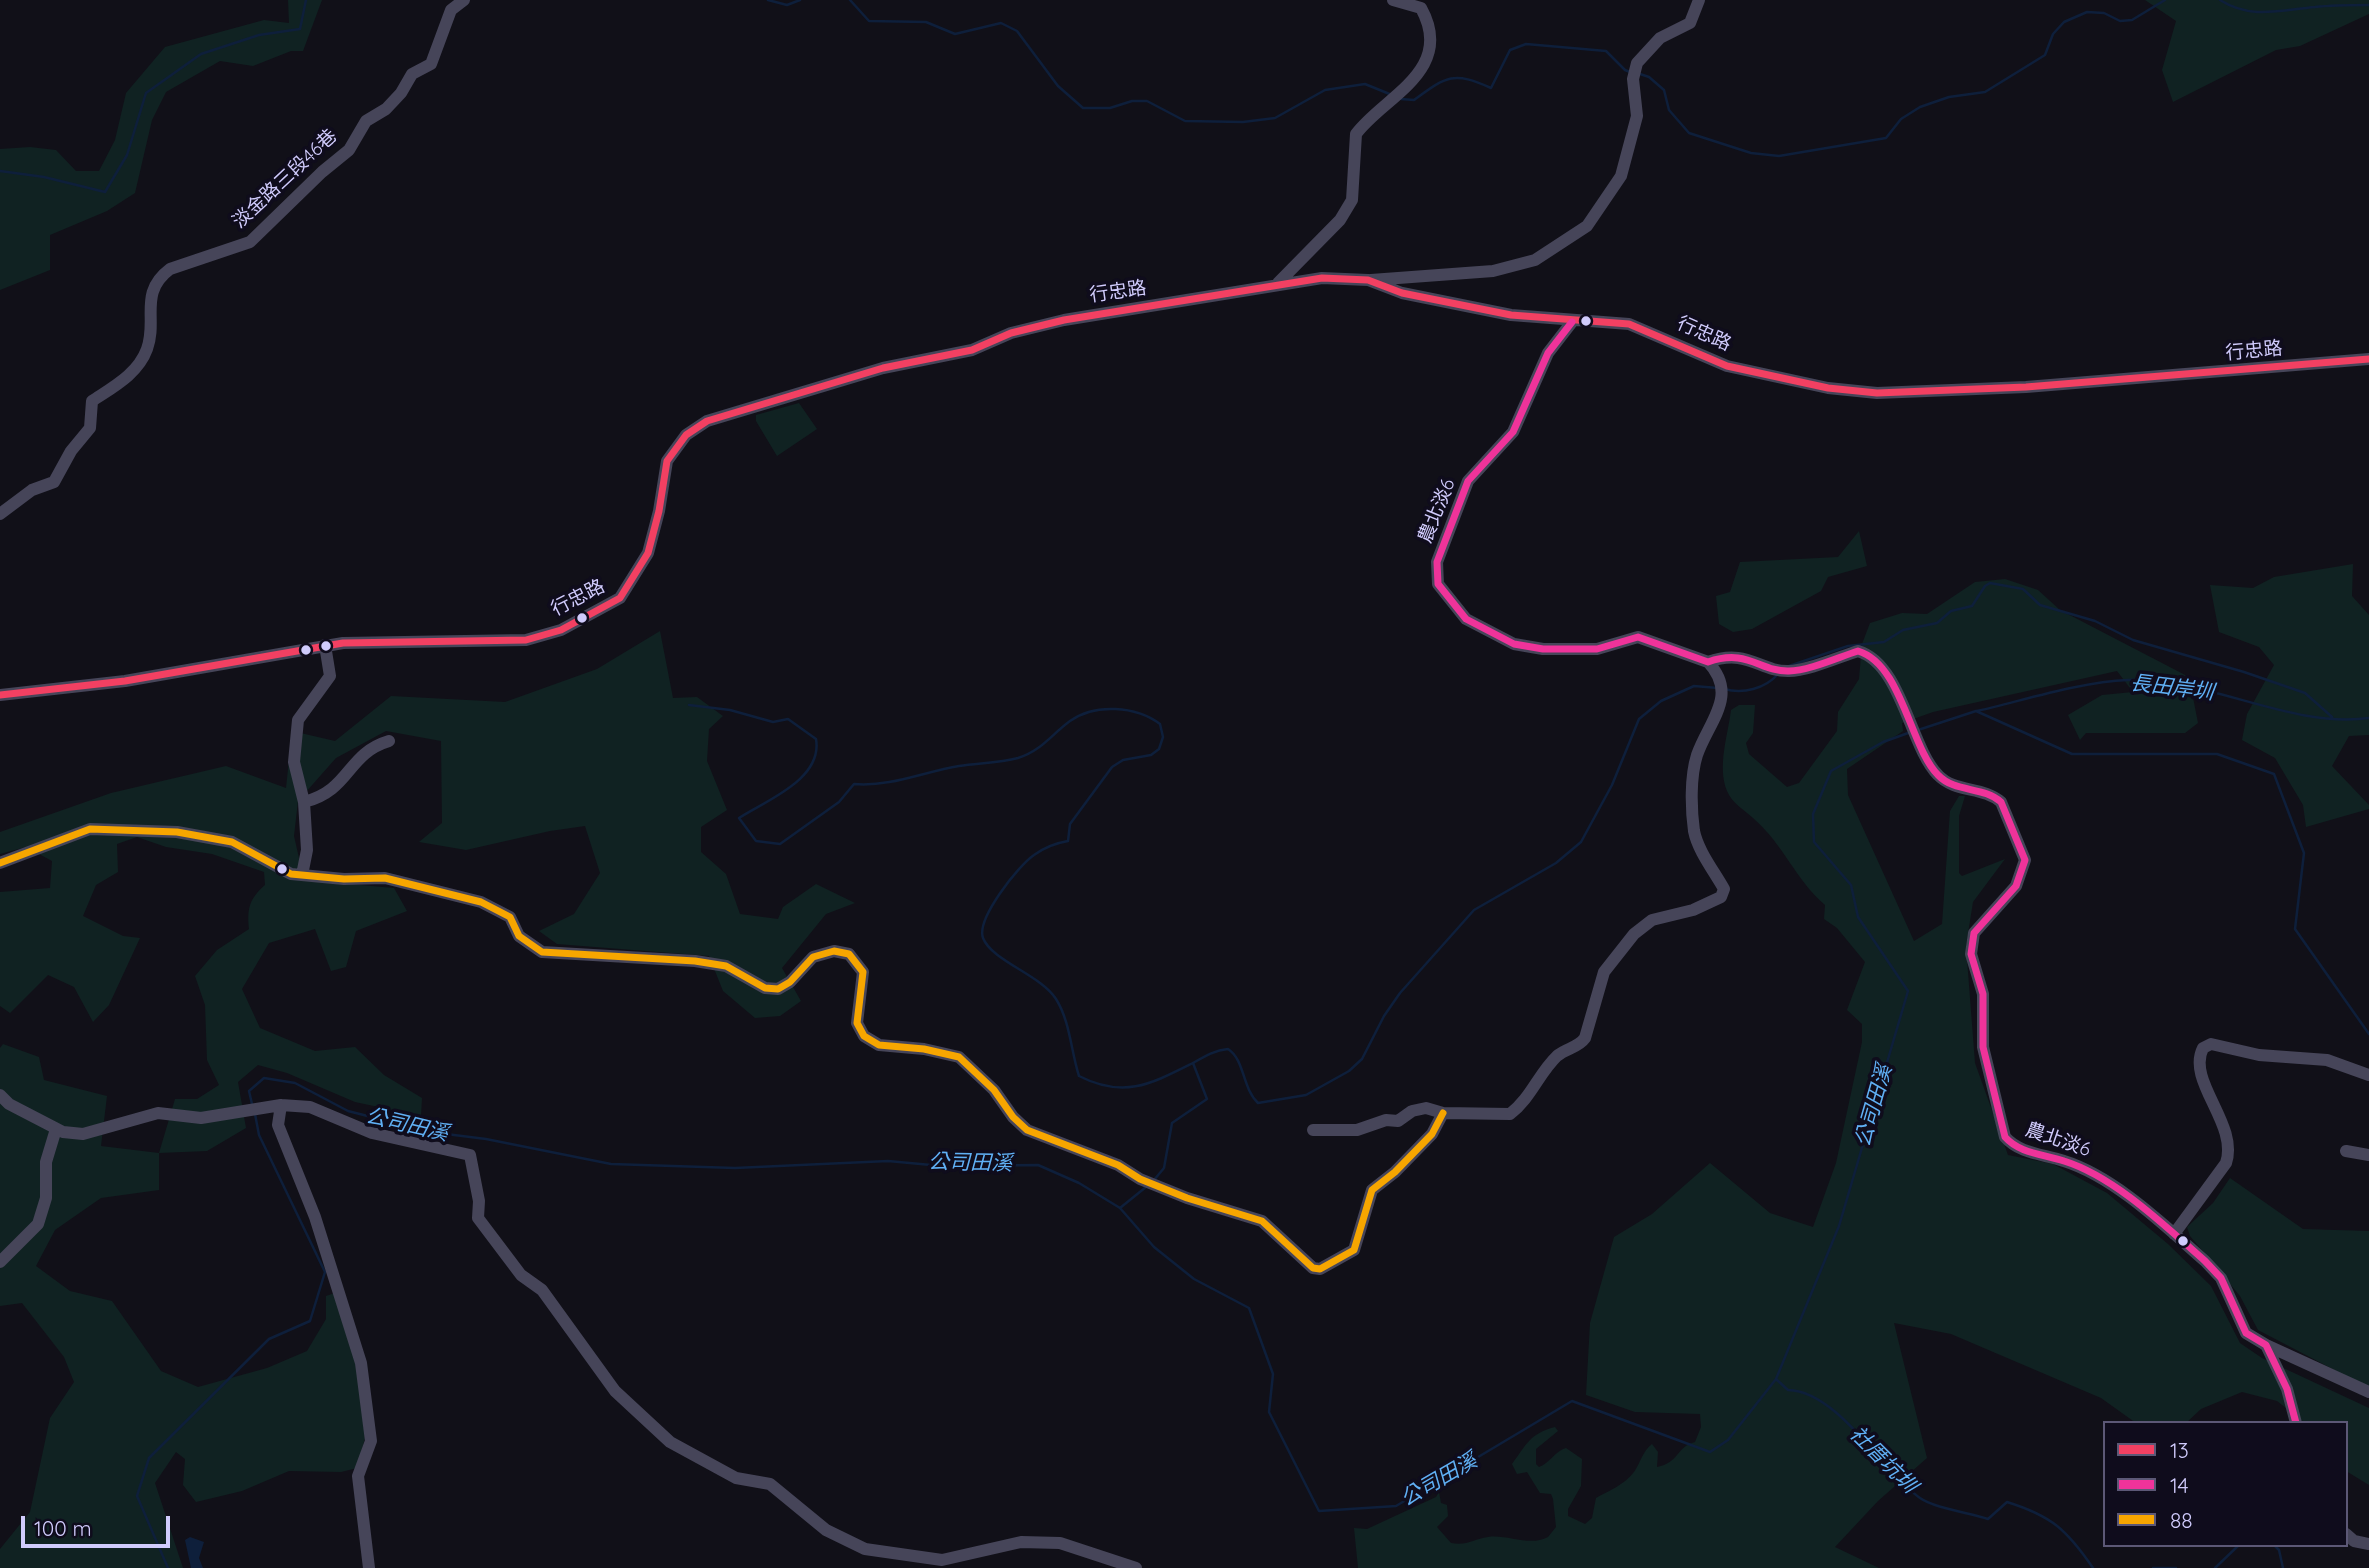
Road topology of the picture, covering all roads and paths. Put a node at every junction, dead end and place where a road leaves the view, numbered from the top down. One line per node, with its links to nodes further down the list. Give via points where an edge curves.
1 (464, 0): 8 (street, 淡金路三段46巷, via 451,10 431,64 412,74 401,93 366,121 349,150 250,242 160,276 152,287 147,349 129,376 93,401 90,428 54,482 32,490)
2 (1393, 0): 5 (street, via 1420,8 1429,23 1424,62 1414,80 1356,134 1352,200 1340,220)
3 (1699, 0): 4 (street, via 1690,23 1660,38 1637,63 1633,79 1637,116 1621,176 1587,226 1535,260 1493,271)
4 (1367, 280): 5 (street, 行忠路, via 1322,278); 6 (street, 行忠路, via 1437,302)
5 (1278, 283): 9 (street, 行忠路, via 1063,320 707,421 686,435 667,461 648,553 620,598 561,630 526,640)
6 (1572, 322): 7 (street, 行忠路, via 1629,324 1727,366 1828,388 1877,393 2026,387); 10 (street, 農北淡6 / 農北淡6, via 1548,353 1513,432 1468,481 1437,562 1438,584 1466,619 1514,645 1597,649 1638,637)
7 (2369, 359)
8 (0, 514)
9 (325, 645): 11 (street, 行忠路, via 125,681); 13 (street, via 330,676 298,720 294,762)
10 (1708, 662): 19 (street, via 1723,690 1696,758 1692,803 1697,842 1724,889 1721,897 1652,920 1634,934 1604,972 1585,1038 1548,1066 1530,1095 1510,1114); 24 (street, 農北淡6 / 農北淡6, via 1748,658 1783,670 1858,651 1868,654 1895,687 1937,774 1953,786 2001,802 2025,860 2016,886 1974,933 1971,954 1983,994 1983,1047 2006,1137 2014,1147 2094,1173)
11 (0, 695)
12 (388, 741): 13 (street, via 371,746 345,779 323,797)
13 (304, 802): 15 (street, via 307,850)
14 (0, 863): 15 (street, via 90,830 177,832 232,842 283,872)
15 (302, 875): 19 (street, via 385,878 481,902 510,917 519,936 542,952 726,966 765,988 778,989 790,982 813,957 834,951 849,954 863,972 857,1023 864,1036 878,1045 959,1057 1027,1130 1187,1198 1262,1221 1313,1268 1320,1269 1353,1250 1371,1190 1432,1134)
16 (2369, 1075): 24 (street, via 2327,1060 2259,1055 2211,1044 2203,1048 2200,1071 2230,1152)
17 (0, 1095): 20 (street)
18 (281, 1105): 20 (street, via 201,1118 158,1113 83,1134); 31 (street, via 278,1125 315,1217 361,1363 371,1441 358,1476); 32 (street, via 310,1107 372,1133 470,1156 478,1218 521,1275 542,1290 615,1391 670,1442 736,1478 769,1484 826,1530 865,1549 942,1560 1021,1542 1060,1543)
19 (1443, 1113): 21 (street, via 1426,1108 1398,1121 1386,1120 1357,1130)
20 (56, 1129): 25 (street, via 46,1162 46,1198 38,1224)
21 (1313, 1130)
22 (2346, 1151): 23 (street)
23 (2369, 1155)
24 (2175, 1234): 26 (street, 農北淡6, via 2221,1278 2246,1333)
25 (0, 1262)
26 (2266, 1345): 27 (street); 28 (street, via 2287,1389)
27 (2369, 1392)
28 (2295, 1421)
29 (2348, 1536): 30 (street)
30 (2369, 1544)
31 (369, 1568)
32 (1136, 1568)

